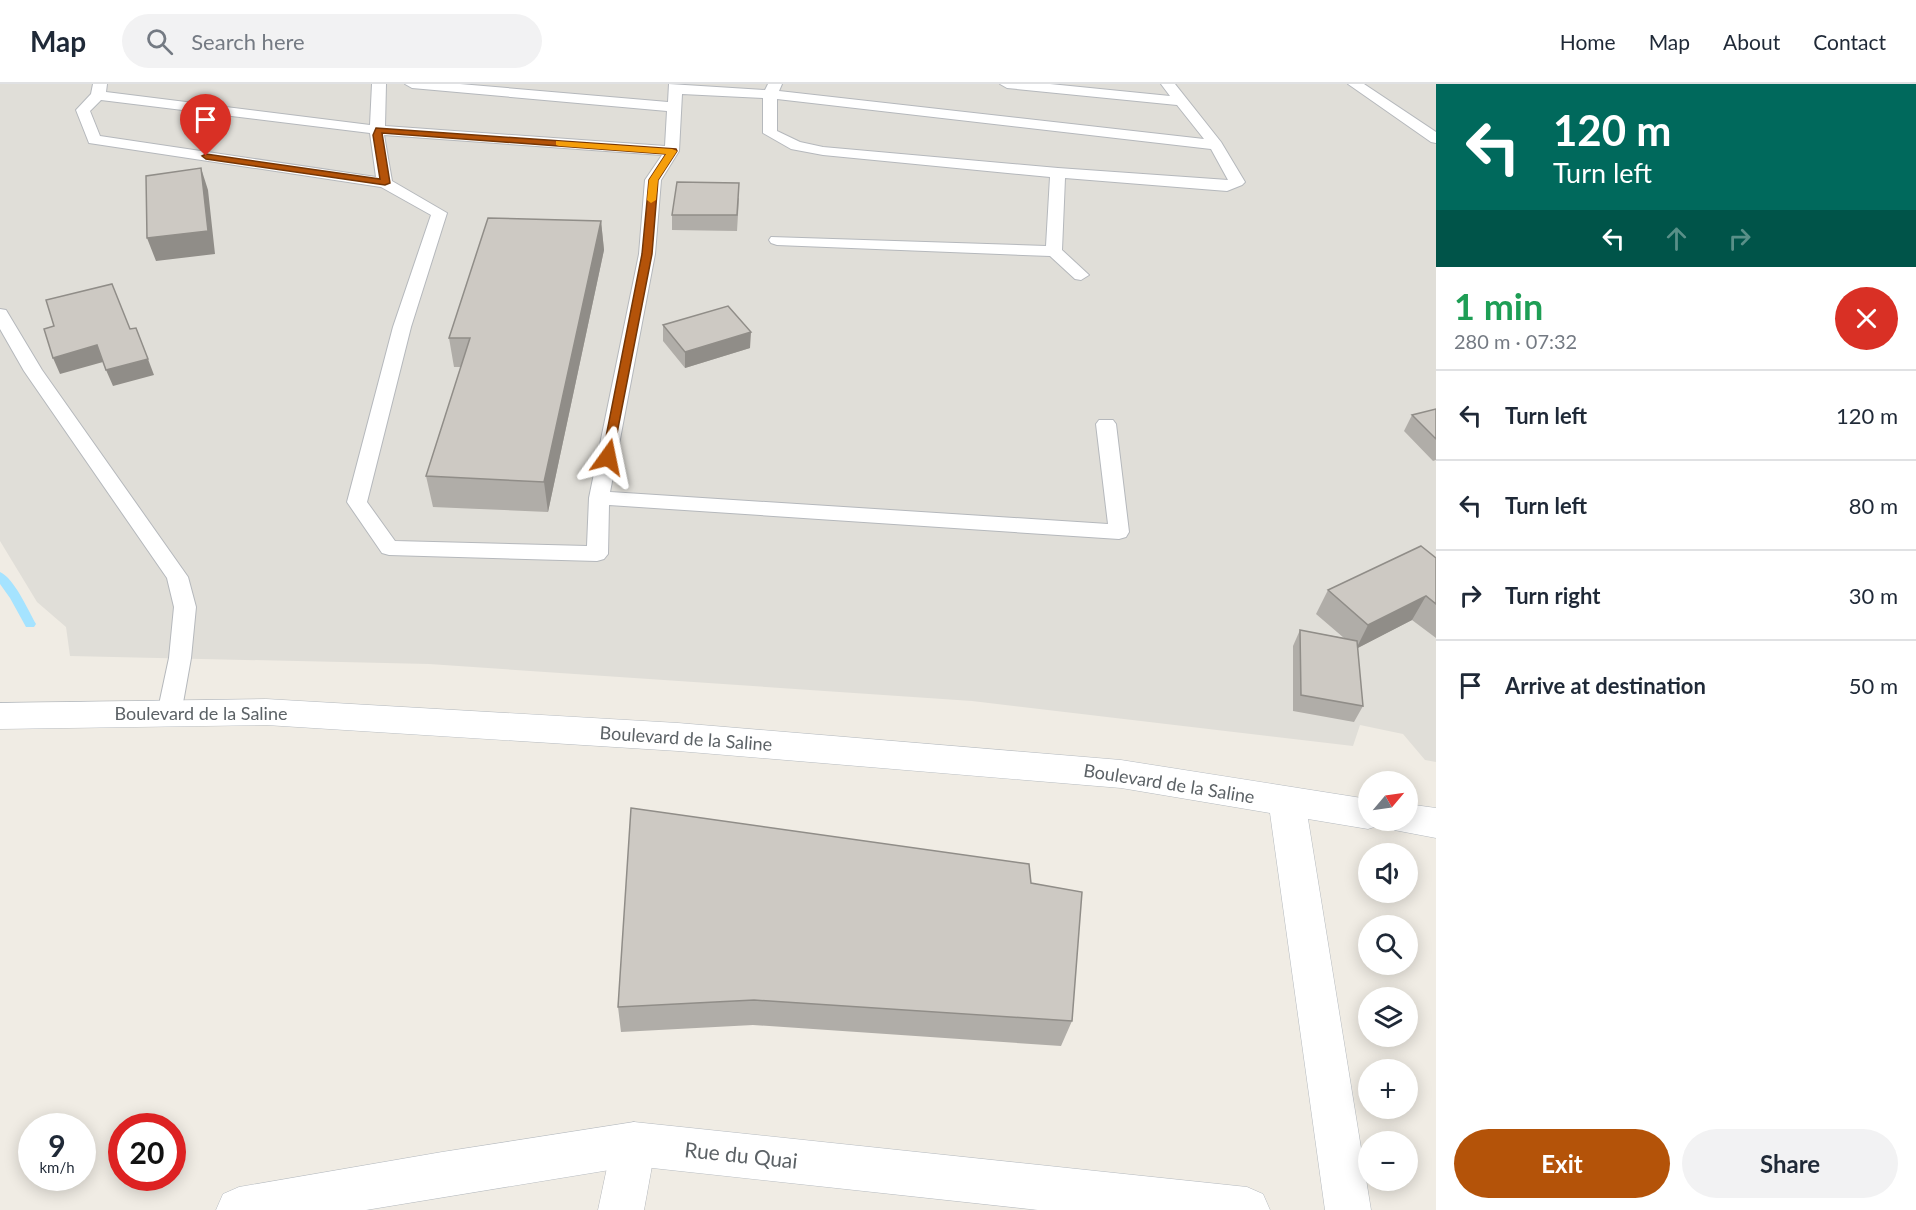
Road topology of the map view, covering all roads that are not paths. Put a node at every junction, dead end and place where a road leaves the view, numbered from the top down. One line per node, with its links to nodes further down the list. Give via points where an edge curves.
1 (379, 84): 10 (lane)
2 (412, 84): 8 (lane)
3 (1007, 84): 9 (lane)
4 (1168, 84): 9 (lane)
5 (1355, 84): 11 (lane)
6 (99, 89): 10 (lane); 15 (lane, via 83,110 94,140)
7 (772, 89): 8 (lane); 12 (lane); 14 (lane, via 770,133 796,146)
8 (676, 93): 13 (lane)
9 (1182, 101): 12 (lane)
10 (379, 130): 13 (lane); 15 (lane)
11 (1436, 139)
12 (1216, 145): 14 (lane, via 1237,182 1227,186)
13 (672, 151): 21 (lane, via 653,180 647,254)
14 (1058, 173): 17 (lane)
15 (385, 183): 21 (lane, via 439,213 402,327 357,502 389,548 597,554)
16 (777, 240): 17 (lane)
17 (1054, 251): 18 (lane)
18 (1081, 275)
19 (0, 315): 22 (lane, via 33,371 177,577 185,607)
20 (1106, 424): 21 (lane, via 1119,532)
21 (599, 498)
22 (169, 714): 23 (main road, Boulevard de la Saline); 24 (main road, Boulevard de la Saline, via 266,712 678,737 1121,774)
23 (0, 716)
24 (1287, 802): 25 (main road, Boulevard de la Saline); 32 (main road)
25 (1358, 813)
26 (1418, 821): 27 (main road)
27 (1436, 823)
28 (634, 1144): 29 (main road, Rue du Quai); 30 (main road); 31 (main road, Rue du Quai)
29 (239, 1210)
30 (621, 1210)
31 (1247, 1210)
32 (1348, 1210)

